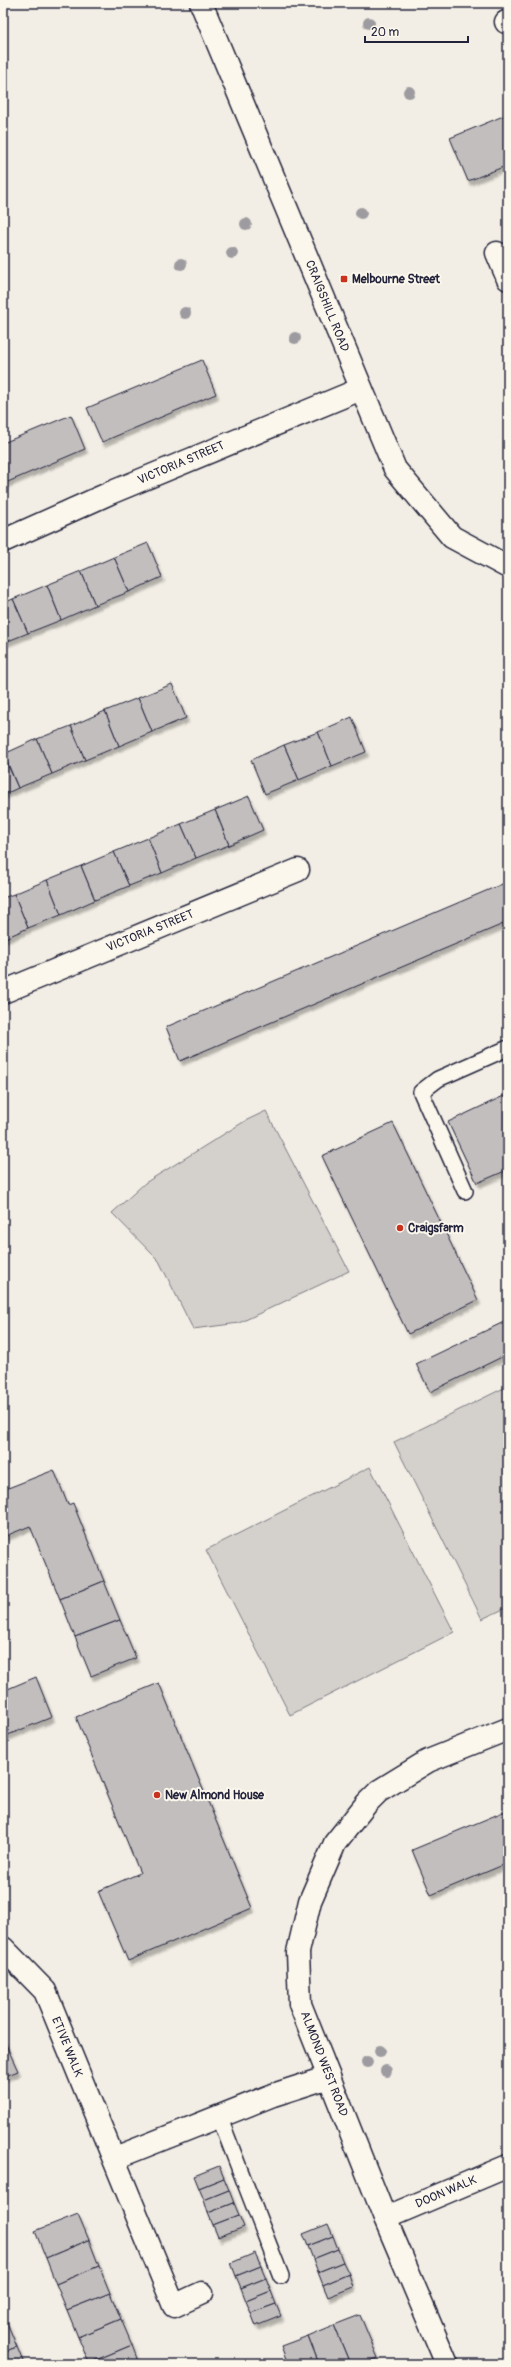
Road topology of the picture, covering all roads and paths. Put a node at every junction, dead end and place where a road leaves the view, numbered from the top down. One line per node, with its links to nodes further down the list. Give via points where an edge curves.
1 (201, 3): 4 (street, CRAIGSHILL ROAD)
2 (497, 253): 3 (street)
3 (508, 279)
4 (361, 388): 5 (street, VICTORIA STREET, via 110,493); 6 (street, CRAIGSHILL ROAD, via 395,469 452,537)
5 (3, 541)
6 (508, 567)
7 (298, 870): 8 (street, VICTORIA STREET)
8 (3, 992)
9 (508, 1048): 10 (lane, via 438,1079 420,1092)
10 (465, 1191)
11 (508, 1729): 13 (street, ALMOND WEST ROAD, via 428,1761 379,1791 335,1843 310,1901 298,1952 300,2004)
12 (3, 1948): 15 (street, ETIVE WALK, via 45,1991)
13 (329, 2077): 14 (street); 17 (street, ALMOND WEST ROAD)
14 (220, 2116): 15 (street); 18 (lane)
15 (115, 2158): 19 (street, ETIVE WALK, via 174,2306)
16 (508, 2166): 17 (street, DOON WALK)
17 (385, 2218): 20 (street, ALMOND WEST ROAD)
18 (281, 2276)
19 (202, 2293)
20 (447, 2364)

